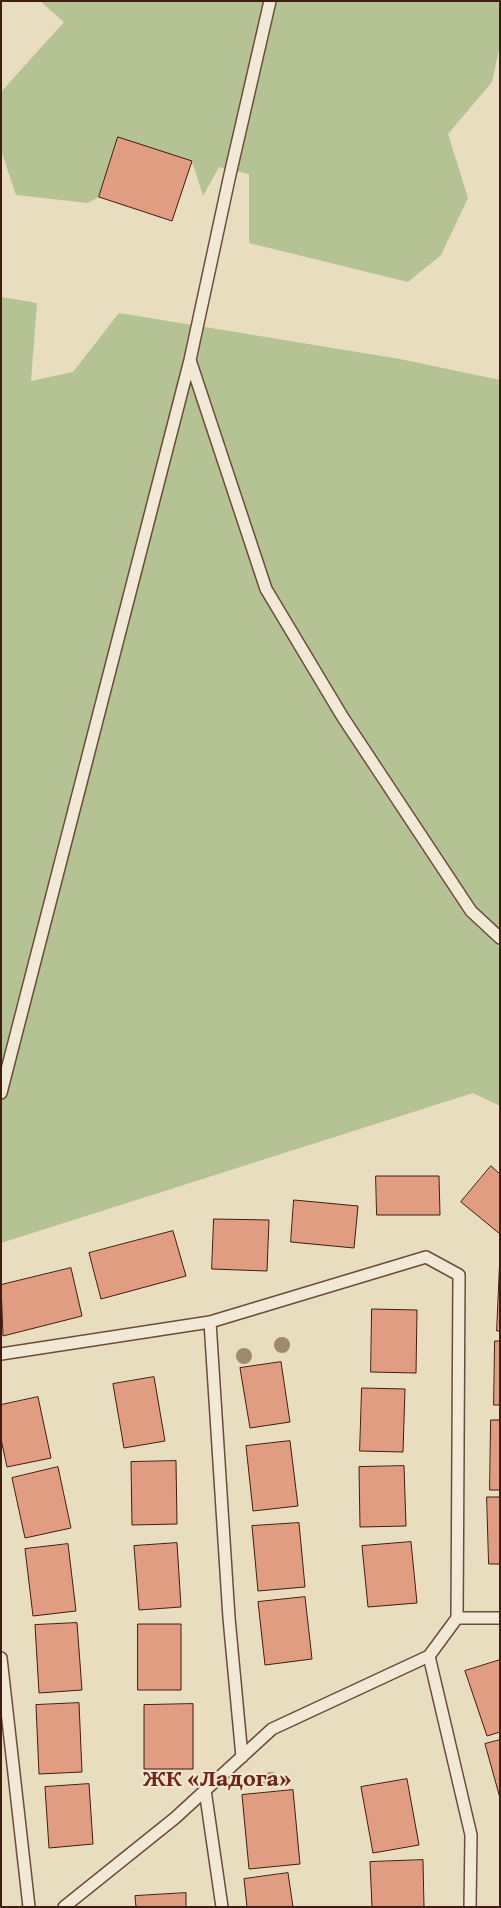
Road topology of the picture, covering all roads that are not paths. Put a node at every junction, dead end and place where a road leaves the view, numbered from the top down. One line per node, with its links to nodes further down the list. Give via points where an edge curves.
1 (270, 1): 2 (lane)
2 (190, 360): 3 (lane, via 266,589 342,716 471,911); 4 (lane)
3 (500, 938)
4 (1, 1093)
5 (210, 1322): 6 (lane); 7 (lane, via 426,1257 459,1275); 11 (lane)
6 (1, 1354)
7 (457, 1618): 8 (lane); 9 (lane)
8 (500, 1618)
9 (429, 1656): 11 (lane, via 272,1730); 16 (lane, via 471,1835)
10 (1, 1658): 13 (lane)
11 (242, 1757): 12 (lane)
12 (205, 1790): 14 (lane); 15 (lane)
13 (29, 1907)
14 (64, 1907)
15 (222, 1907)
16 (470, 1907)

